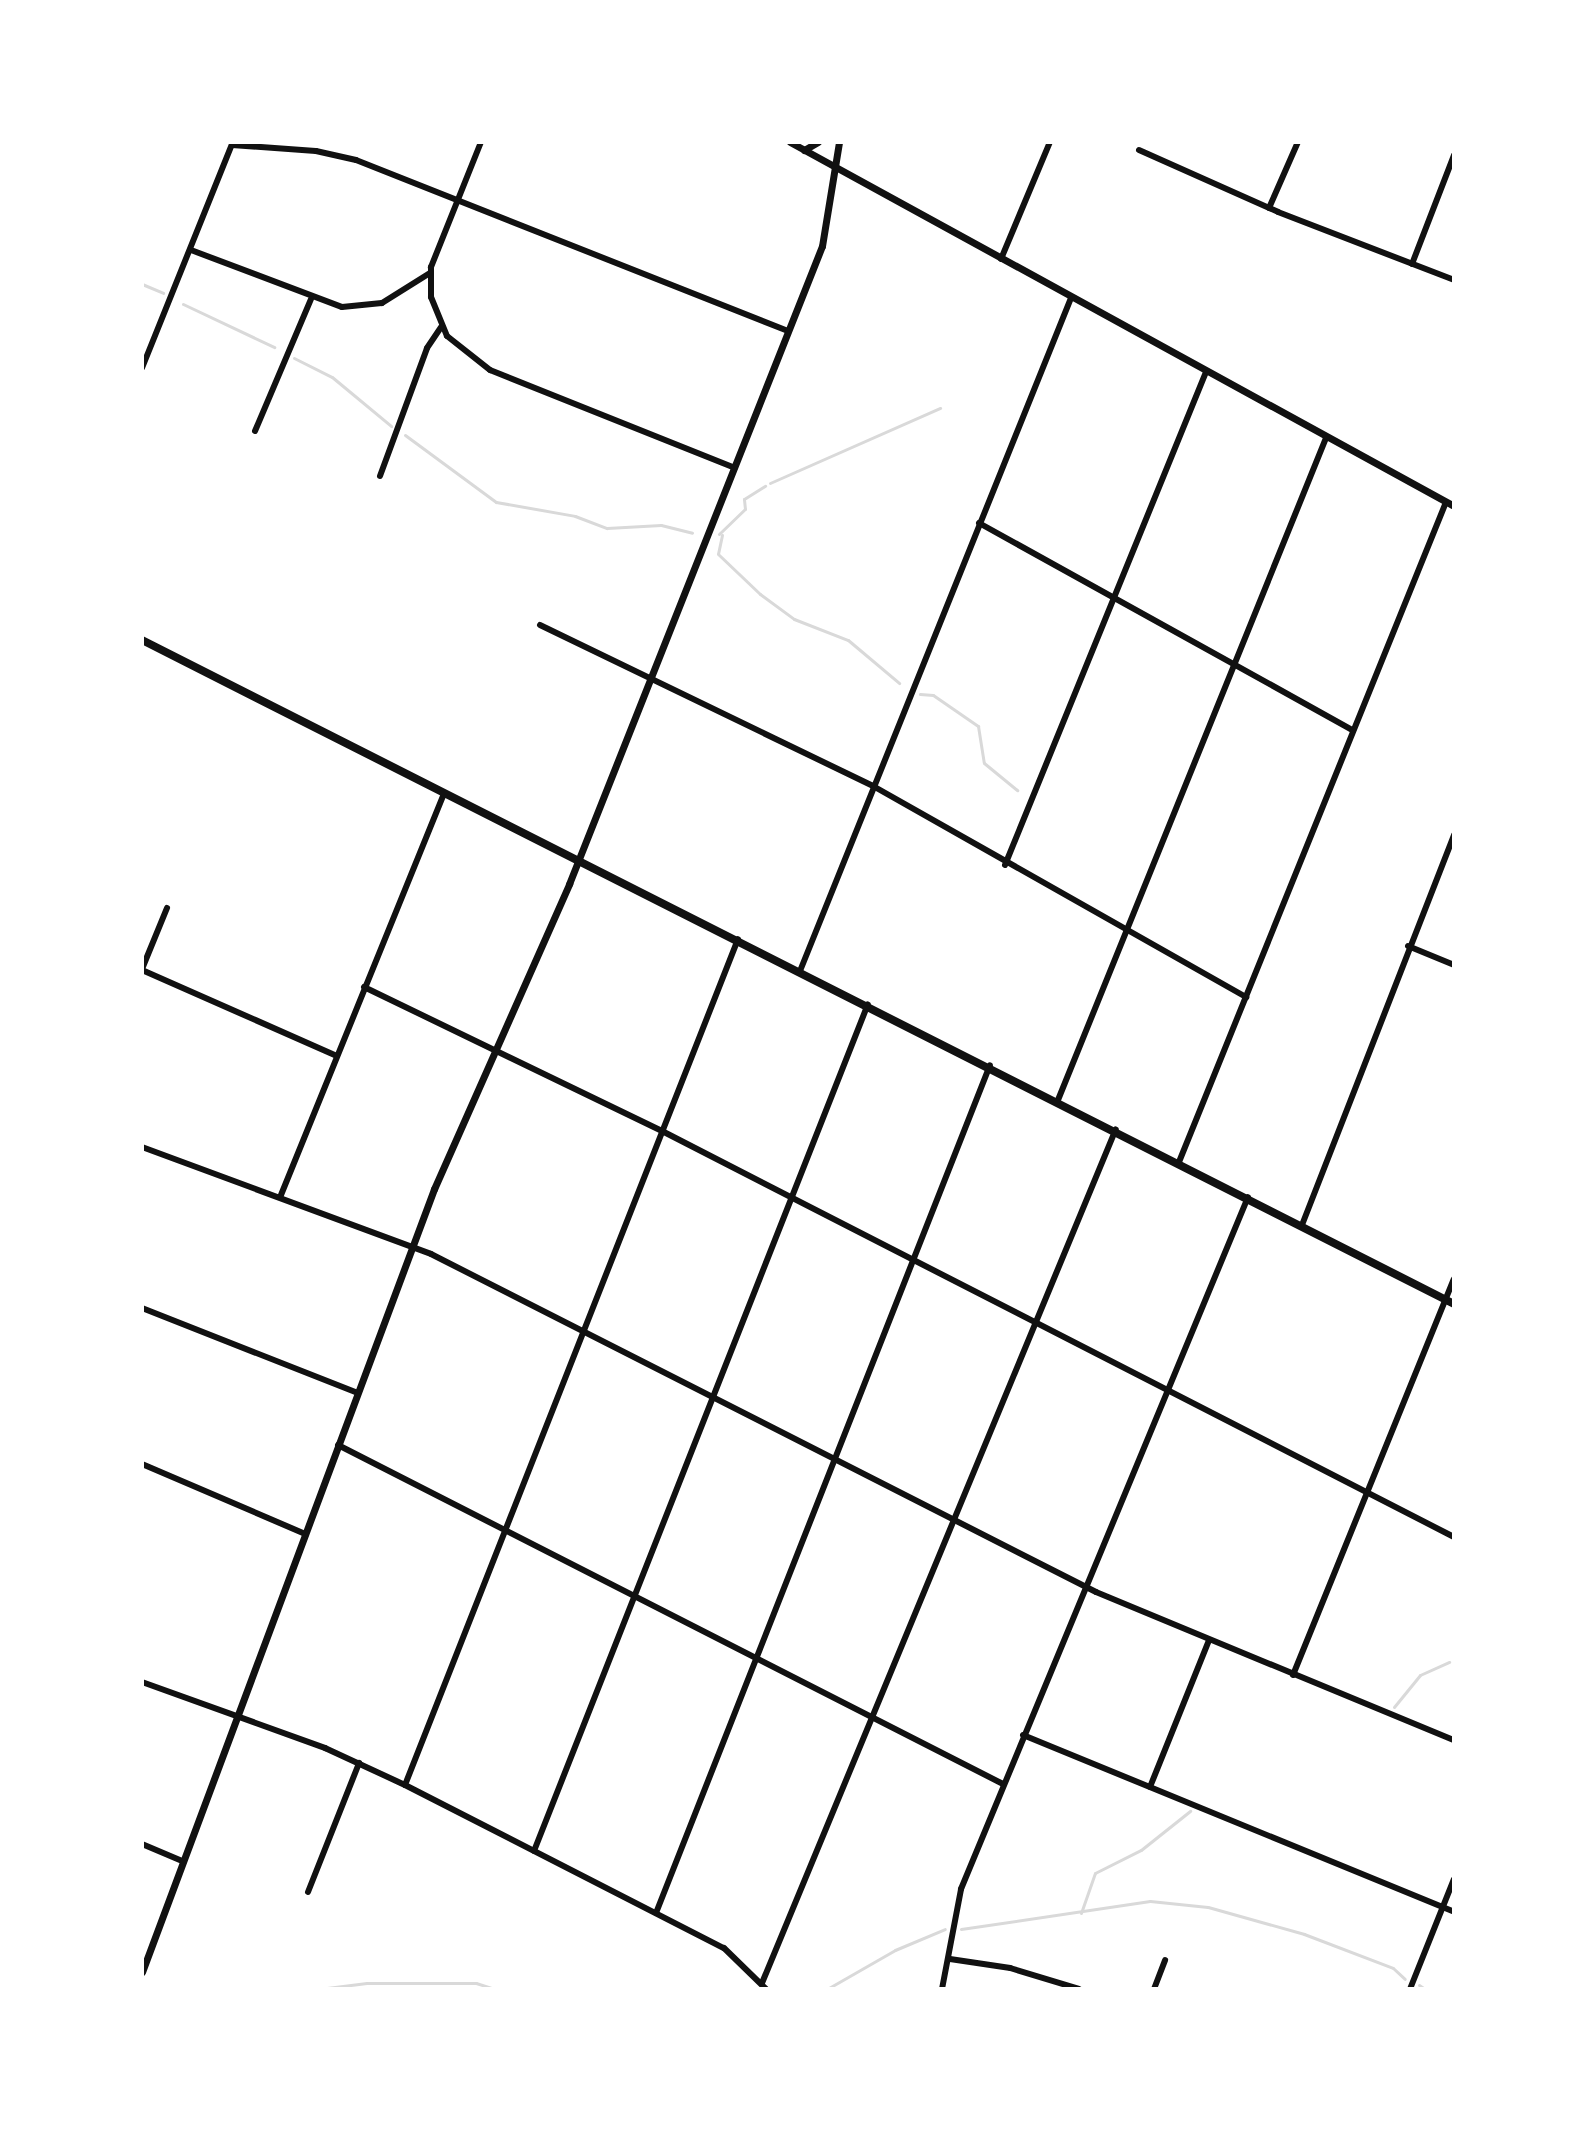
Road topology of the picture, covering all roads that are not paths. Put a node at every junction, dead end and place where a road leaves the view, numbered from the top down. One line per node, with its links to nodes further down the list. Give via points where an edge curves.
1 (481, 142): 12 (street)
2 (790, 142): 8 (street)
3 (818, 142): 8 (street)
4 (839, 142): 11 (street)
5 (1050, 142): 15 (street)
6 (1298, 142): 13 (street)
7 (233, 143): 12 (street, via 337,155); 14 (street)
8 (804, 150): 11 (street)
9 (1139, 150): 13 (street)
10 (1454, 155): 16 (street)
11 (836, 166): 15 (street); 22 (street, via 826,234)
12 (456, 200): 17 (street); 22 (street)
13 (1269, 208): 16 (street)
14 (191, 250): 20 (street); 23 (street)
15 (1001, 259): 19 (street)
16 (1412, 264): 18 (street)
17 (430, 273): 20 (street, via 371,306 342,307); 21 (street)
18 (1454, 280)
19 (1071, 298): 24 (street); 30 (street)
20 (311, 299): 25 (street)
21 (441, 327): 27 (street, via 476,363); 28 (street, via 427,348)
22 (787, 331): 27 (street)
23 (142, 368)
24 (1206, 372): 26 (street); 31 (street)
25 (255, 431)
26 (1326, 438): 29 (street); 34 (street)
27 (733, 467): 35 (street)
28 (380, 476)
29 (1450, 504): 36 (street)
30 (979, 523): 31 (street); 37 (street)
31 (1114, 597): 34 (street); 41 (street)
32 (540, 625): 35 (street)
33 (142, 640): 38 (main road)
34 (1233, 664): 36 (street); 43 (street)
35 (650, 677): 37 (street); 40 (street)
36 (1352, 730): 50 (street)
37 (873, 786): 41 (street); 48 (street)
38 (444, 793): 40 (main road); 49 (street)
39 (1454, 835): 45 (street)
40 (578, 859): 44 (main road); 52 (street)
41 (1005, 865): 43 (street)
42 (167, 908): 47 (street)
43 (1127, 931): 50 (street); 55 (street)
44 (738, 939): 48 (main road); 57 (street)
45 (1408, 946): 46 (street); 63 (street)
46 (1454, 965)
47 (142, 970): 53 (street)
48 (800, 971): 51 (main road)
49 (364, 987): 52 (street); 53 (street)
50 (1246, 997): 59 (street)
51 (868, 1004): 54 (main road); 61 (street)
52 (494, 1050): 57 (street); 64 (street)
53 (337, 1056): 60 (street)
54 (990, 1065): 55 (main road); 65 (street)
55 (1058, 1100): 56 (main road)
56 (1116, 1129): 59 (main road); 69 (street)
57 (662, 1131): 61 (street); 70 (street)
58 (142, 1147): 60 (street)
59 (1179, 1162): 62 (main road)
60 (281, 1195): 64 (street)
61 (791, 1197): 65 (street); 73 (street)
62 (1248, 1197): 63 (main road); 71 (street)
63 (1302, 1225): 67 (main road)
64 (412, 1246): 70 (street); 72 (street)
65 (914, 1259): 69 (street); 75 (street)
66 (1454, 1279): 67 (street)
67 (1450, 1302): 77 (street)
68 (142, 1308): 72 (street)
69 (1036, 1321): 71 (street); 78 (street)
70 (584, 1330): 73 (street); 79 (street)
71 (1169, 1390): 77 (street); 82 (street)
72 (358, 1393): 74 (street)
73 (713, 1395): 75 (street); 83 (street)
74 (338, 1445): 79 (street); 80 (street)
75 (836, 1457): 78 (street); 85 (street)
76 (142, 1464): 80 (street)
77 (1368, 1490): 81 (street); 86 (street)
78 (955, 1518): 82 (street); 88 (street)
79 (506, 1528): 83 (street); 94 (street)
80 (305, 1534): 89 (street)
81 (1454, 1537)
82 (1085, 1587): 84 (street); 90 (street)
83 (635, 1594): 85 (street); 97 (street)
84 (1209, 1640): 86 (street); 95 (street)
85 (757, 1657): 88 (street); 103 (street)
86 (1293, 1675): 91 (street)
87 (142, 1682): 89 (street)
88 (871, 1716): 93 (street); 107 (street)
89 (236, 1720): 92 (street); 98 (street)
90 (1023, 1735): 93 (street); 95 (street)
91 (1454, 1740)
92 (359, 1763): 94 (street); 100 (street)
93 (1003, 1784): 104 (street, via 957,1902)
94 (405, 1785): 97 (street)
95 (1150, 1787): 101 (street)
96 (142, 1844): 98 (street)
97 (534, 1851): 103 (street)
98 (182, 1861): 106 (street)
99 (1454, 1879): 101 (street)
100 (308, 1892)
101 (1443, 1908): 102 (street); 111 (street)
102 (1454, 1912)
103 (656, 1913): 107 (street, via 724,1948)
104 (950, 1959): 108 (street); 109 (street, via 1010,1968)
105 (1165, 1960): 110 (street)
106 (142, 1972)
107 (764, 1986)
108 (942, 1989)
109 (1079, 1989)
110 (1154, 1989)
111 (1410, 1989)

